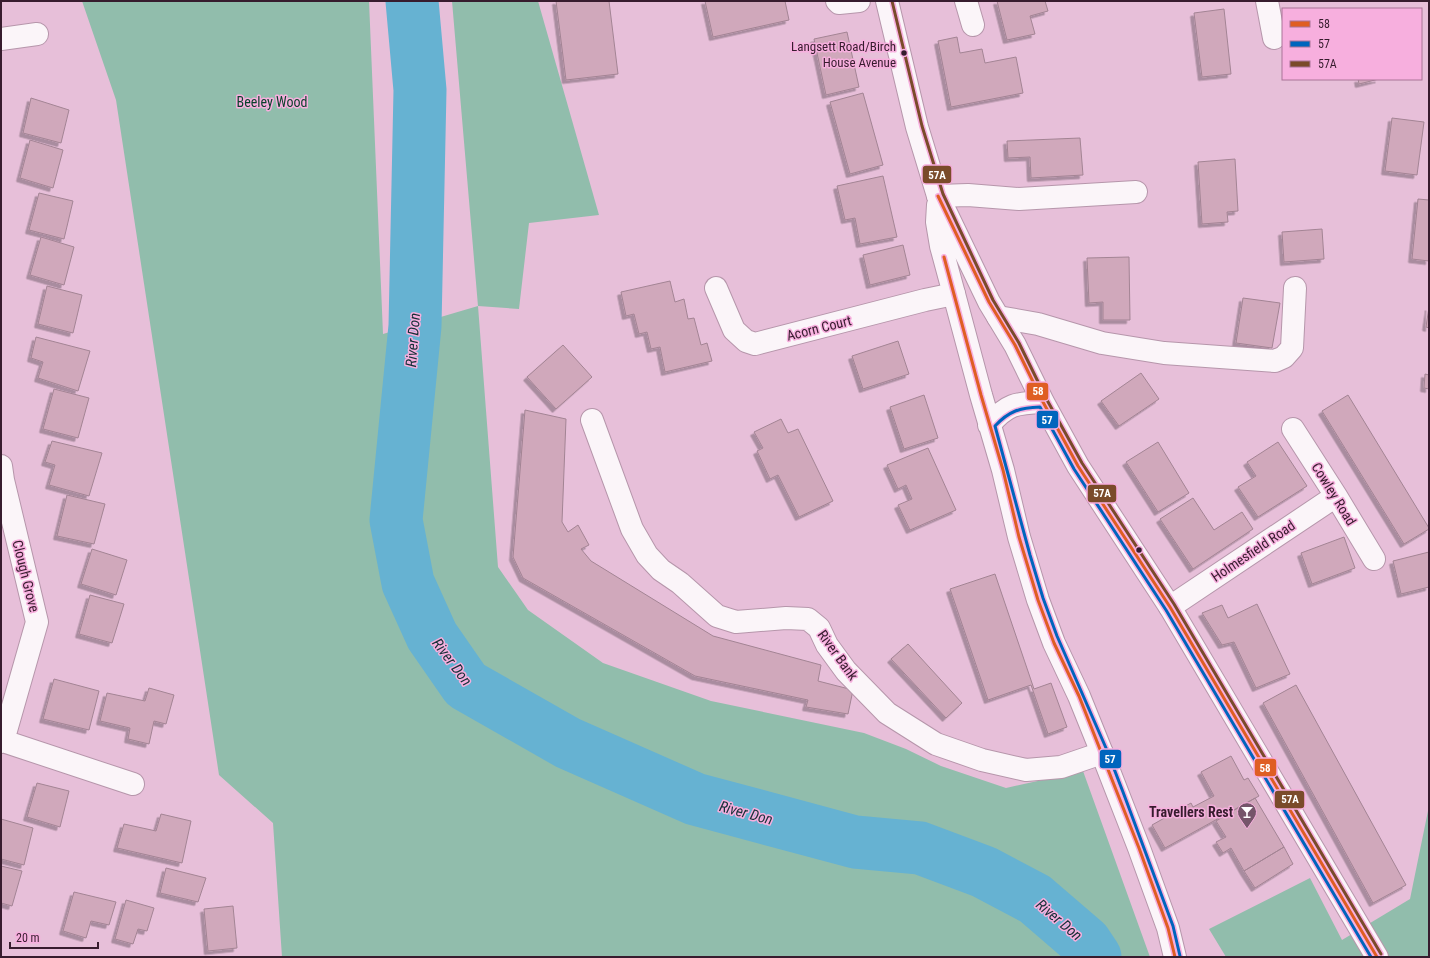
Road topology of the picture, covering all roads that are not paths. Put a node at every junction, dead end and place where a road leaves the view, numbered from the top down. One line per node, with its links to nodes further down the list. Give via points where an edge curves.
1 (837, 1): 2 (main road)
2 (859, 1)
3 (887, 1): 11 (main road, via 917,126)
4 (966, 1): 6 (main road)
5 (1267, 1): 8 (main road)
6 (973, 25)
7 (37, 34): 9 (main road)
8 (1274, 38)
9 (1, 39)
10 (1136, 192): 11 (main road, via 1019,199 968,195)
11 (938, 196): 14 (main road, via 937,222); 15 (main road)
12 (716, 288): 14 (main road, Acorn Court, via 734,330 746,341 755,344)
13 (1295, 288): 15 (main road, via 1292,348 1284,357 1275,361 1164,353 1102,343 1038,324)
14 (954, 294): 18 (main road)
15 (998, 317): 16 (main road)
16 (1043, 402): 18 (main road, via 1011,405); 23 (main road, via 1078,466)
17 (592, 420): 25 (main road, River Bank, via 632,529 647,554 661,570 680,583 717,616 736,622 808,619 819,628 827,645 846,671 887,713 936,744 982,760 1026,770 1061,767)
18 (990, 425): 25 (main road, via 1038,600)
19 (1292, 429): 21 (main road, Cowley Road)
20 (2, 475): 24 (main road, Clough Grove, via 37,622)
21 (1336, 496): 22 (main road, Cowley Road); 23 (main road, Holmesfield Road)
22 (1374, 559)
23 (1170, 607): 28 (main road)
24 (2, 742): 26 (main road, Clough Grove)
25 (1102, 752): 27 (main road, via 1166,921)
26 (133, 784)
27 (1175, 957)
28 (1377, 957)

